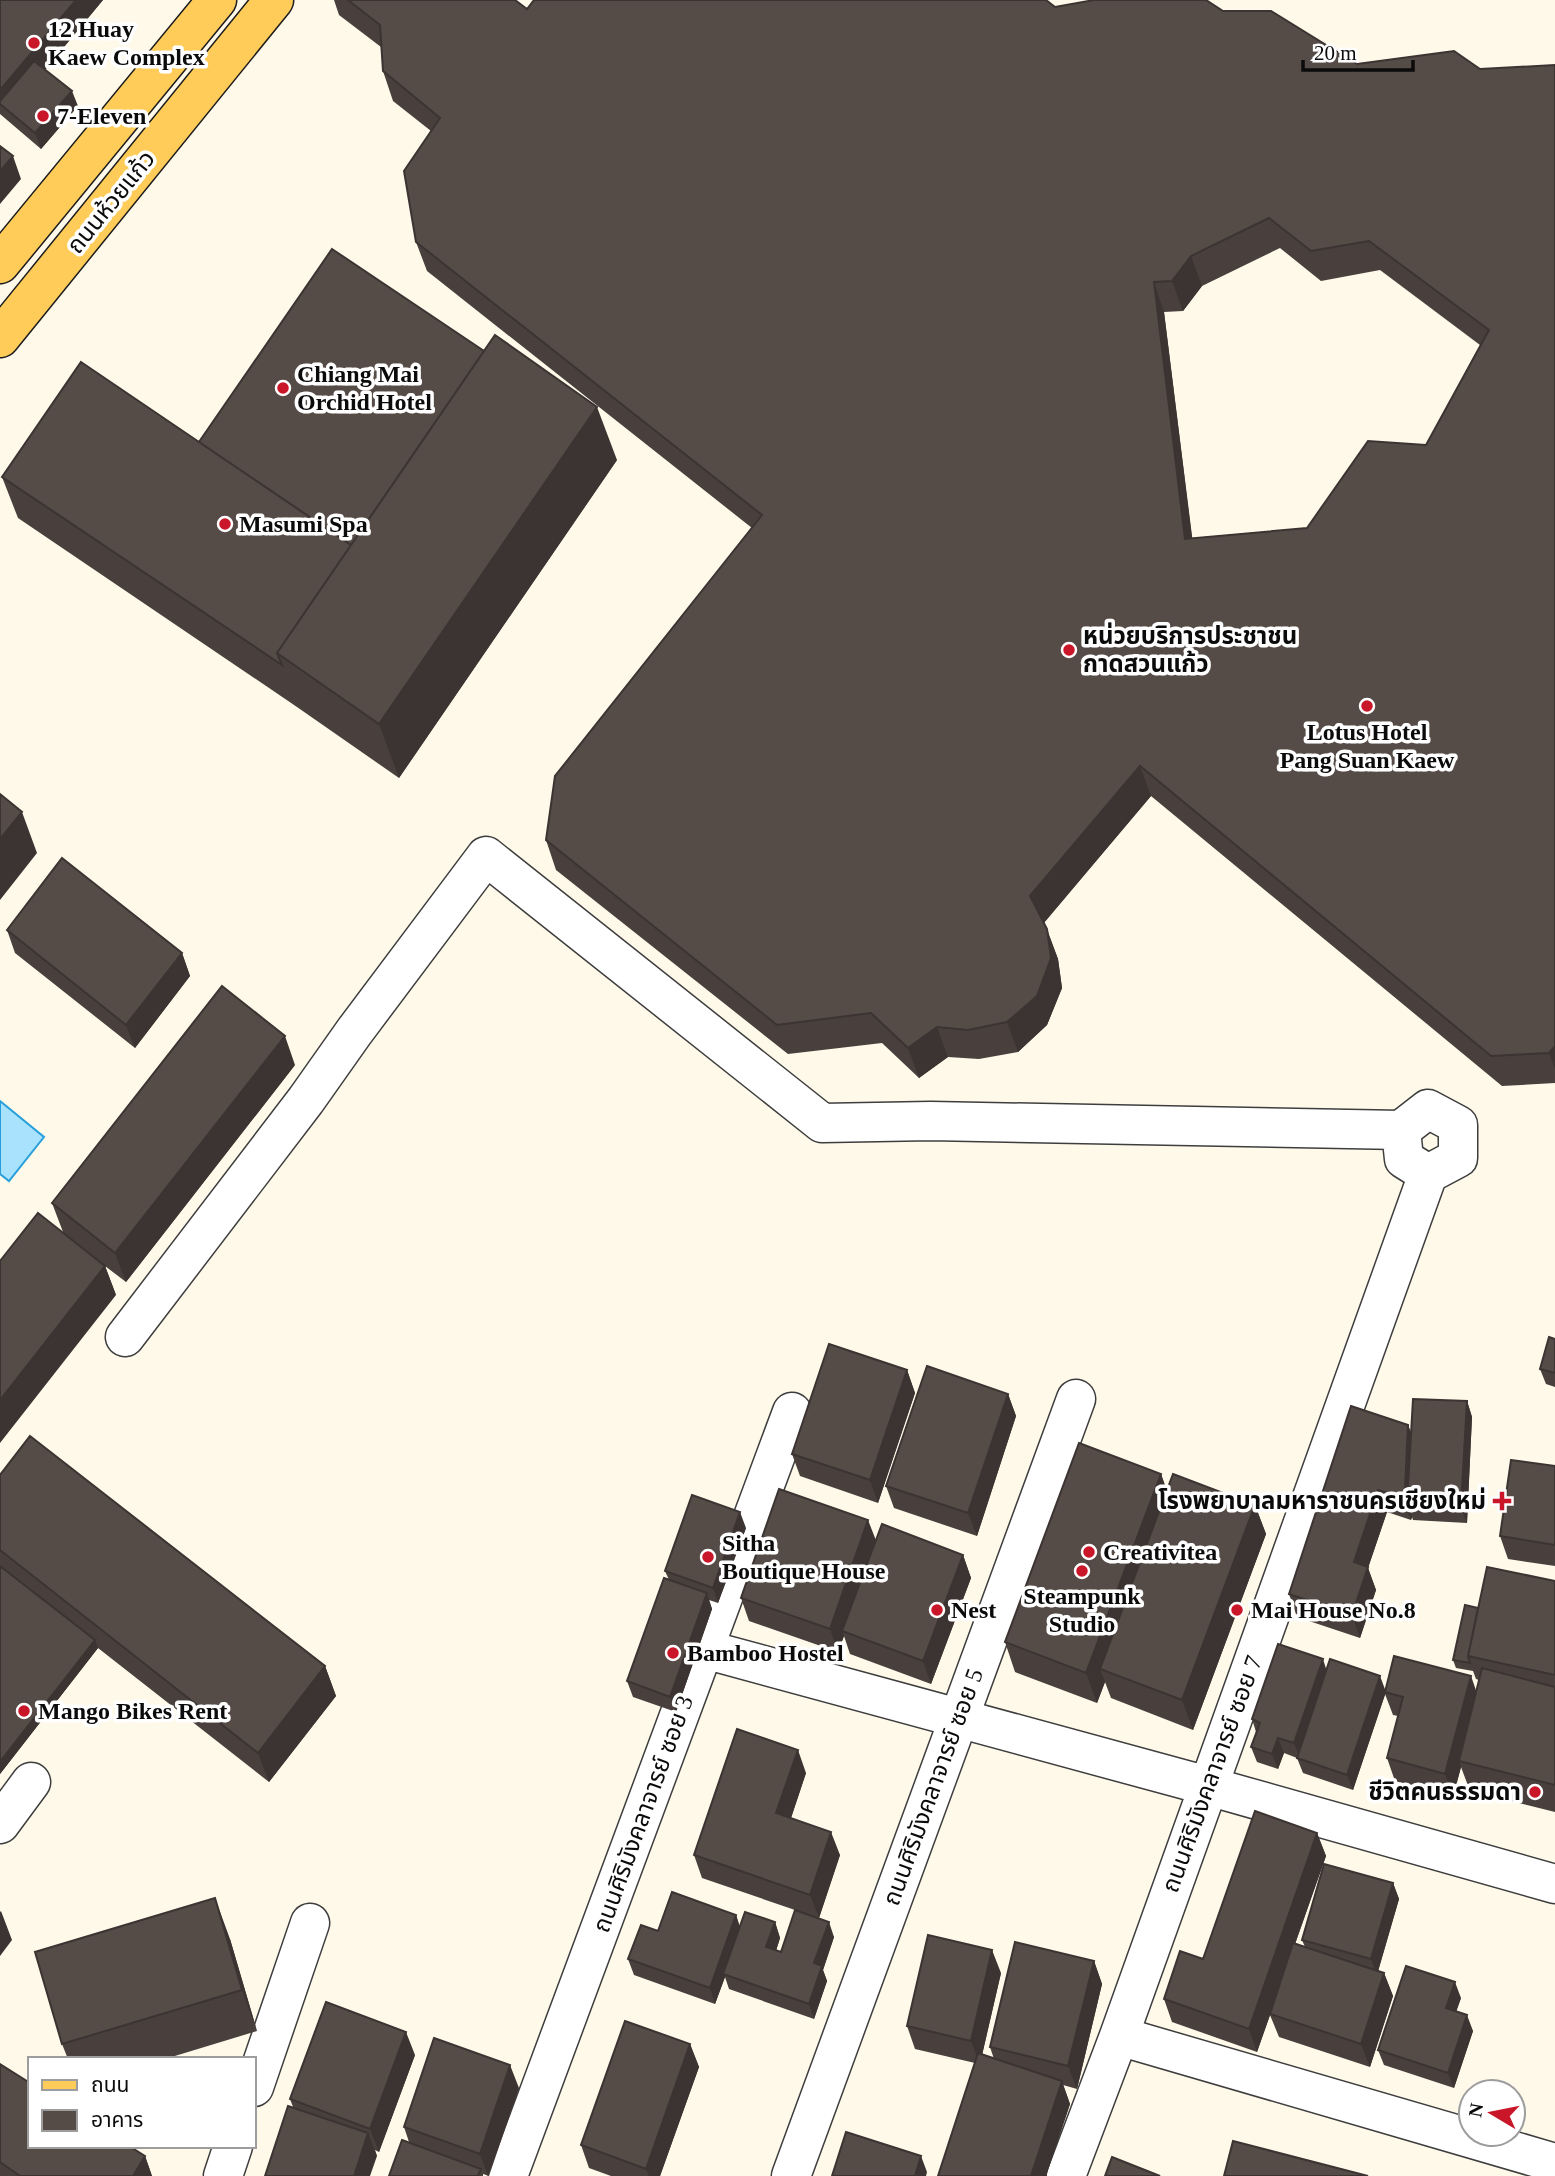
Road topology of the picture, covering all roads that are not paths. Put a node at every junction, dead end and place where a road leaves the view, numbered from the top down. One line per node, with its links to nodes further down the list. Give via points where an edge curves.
1 (217, 0): 3 (main road, ถนนห้วยแก้ว)
2 (274, 0): 4 (main road, ถนนห้วยแก้ว)
3 (0, 264)
4 (0, 338)
5 (1401, 1130): 6 (street, via 1404,1159); 6 (street, via 1428,1110 1458,1125 1458,1158); 7 (street, via 821,1123 486,856)
6 (1428, 1174): 13 (street, ถนนศิริมังคลาจารย์ ซอย 7)
7 (125, 1337)
8 (1076, 1399): 11 (street, ถนนศิริมังคลาจารย์ ซอย 5)
9 (792, 1412): 10 (street, ถนนศิริมังคลาจารย์ ซอย 3)
10 (704, 1649): 11 (street); 22 (street, ถนนศิริมังคลาจารย์ ซอย 3)
11 (958, 1718): 13 (street); 23 (street, ถนนศิริมังคลาจารย์ ซอย 5)
12 (31, 1783): 14 (street)
13 (1208, 1786): 15 (street); 17 (street, ถนนศิริมังคลาจารย์ ซอย 7)
14 (0, 1824)
15 (1555, 1884)
16 (310, 1923): 18 (street)
17 (1119, 2036): 20 (street); 24 (street, ถนนศิริมังคลาจารย์ ซอย 7)
18 (256, 2081)
19 (232, 2148): 21 (street)
20 (1555, 2163)
21 (223, 2176)
22 (508, 2176)
23 (791, 2176)
24 (1066, 2176)

